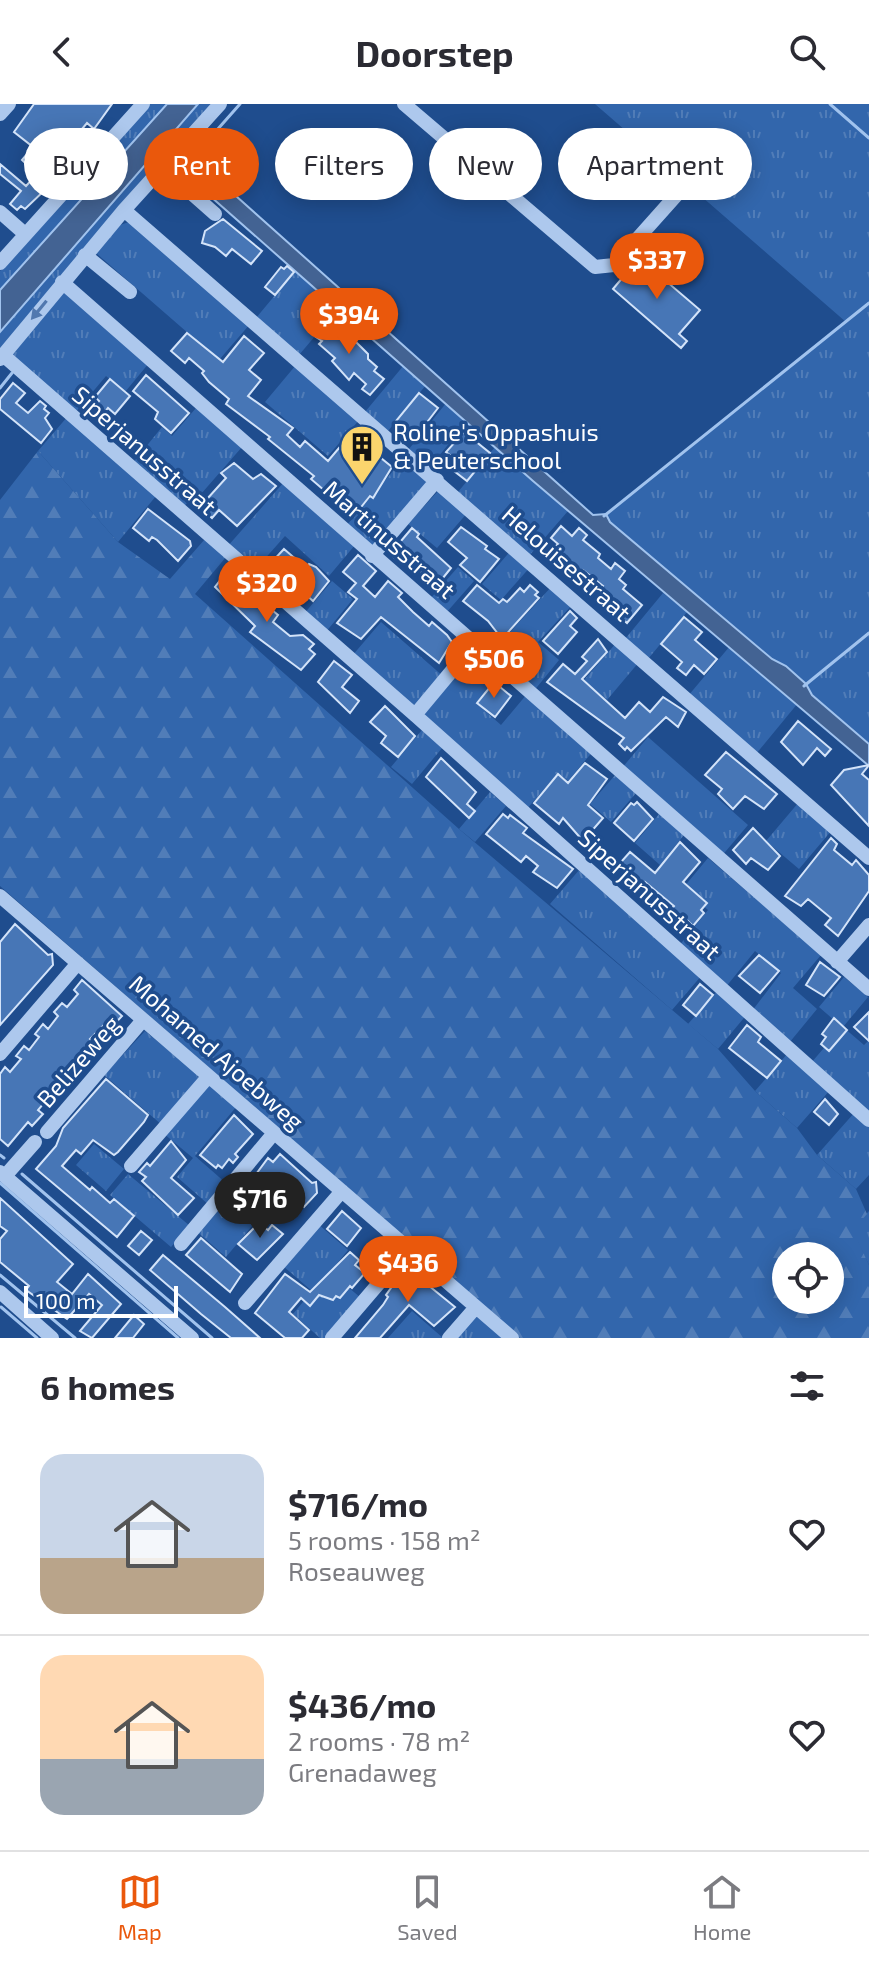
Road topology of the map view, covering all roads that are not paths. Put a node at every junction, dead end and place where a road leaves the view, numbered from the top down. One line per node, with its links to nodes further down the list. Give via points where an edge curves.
1 (9, 104): 5 (street)
2 (143, 104): 13 (street)
3 (220, 104): 6 (street)
4 (404, 104): 9 (street, via 601,269 614,265)
5 (0, 114)
6 (199, 128)
7 (144, 188): 10 (street)
8 (199, 200): 12 (street)
9 (672, 200)
10 (124, 210): 14 (street); 19 (street, Helouisestraat)
11 (0, 212): 13 (street)
12 (215, 214)
13 (25, 234): 15 (street)
14 (85, 255): 16 (street); 17 (street)
15 (0, 263)
16 (62, 282): 18 (street, one-way to 18); 20 (street, Martinusstraat)
17 (130, 292)
18 (1, 357): 22 (street, Siperjanusstraat)
19 (437, 480): 20 (street); 23 (street, Helouisestraat)
20 (372, 556): 21 (street, Martinusstraat)
21 (475, 643): 22 (street); 27 (street, Martinusstraat)
22 (415, 715): 33 (street, Siperjanusstraat)
23 (869, 858)
24 (5, 900): 25 (street); 28 (street, Mohamed Ajoebweg)
25 (0, 917)
26 (869, 925): 27 (street)
27 (837, 962): 29 (street, Martinusstraat)
28 (78, 963): 30 (street, Mohamed Ajoebweg); 31 (street)
29 (869, 989)
30 (143, 1020): 32 (street, Mohamed Ajoebweg); 36 (street, Belizeweg)
31 (0, 1054)
32 (208, 1077): 34 (street, Mohamed Ajoebweg); 35 (street)
33 (869, 1120)
34 (274, 1133): 37 (street, Mohamed Ajoebweg); 38 (street)
35 (131, 1166)
36 (3, 1174): 44 (street)
37 (342, 1191): 39 (street, Mohamed Ajoebweg); 41 (street)
38 (181, 1244)
39 (409, 1248): 42 (street, Mohamed Ajoebweg); 45 (street)
40 (3, 1298): 43 (street)
41 (245, 1303)
42 (476, 1307): 46 (street); 47 (street, Mohamed Ajoebweg)
43 (52, 1338)
44 (192, 1338)
45 (332, 1338)
46 (449, 1338)
47 (512, 1338)

